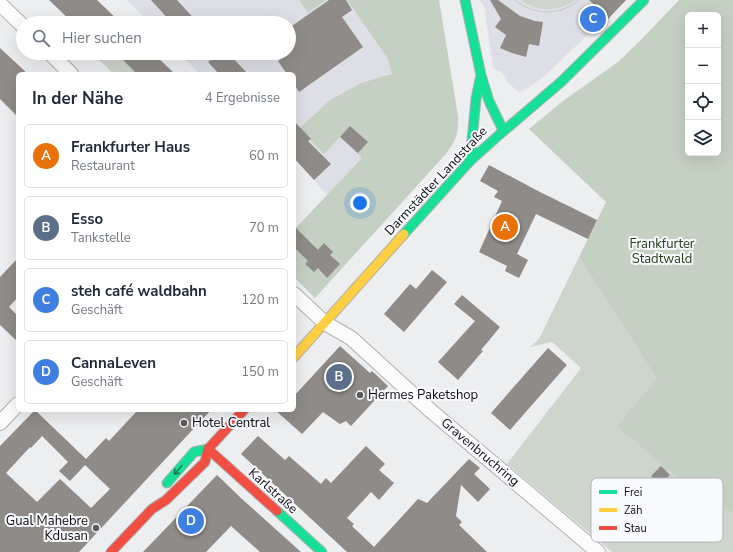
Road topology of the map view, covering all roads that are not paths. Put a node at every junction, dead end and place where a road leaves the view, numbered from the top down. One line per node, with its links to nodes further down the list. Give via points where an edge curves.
1 (466, 0): 7 (main road)
2 (644, 0): 8 (main road, Darmstädter Landstraße, via 571,73)
3 (0, 4): 4 (street)
4 (16, 21)
5 (56, 60): 6 (street)
6 (69, 72)
7 (480, 75): 8 (main road); 9 (main road, via 475,100)
8 (503, 130): 9 (main road, Darmstädter Landstraße)
9 (470, 160): 11 (main road, Darmstädter Landstraße)
10 (296, 296): 11 (street, Gravenbruchring)
11 (325, 323): 12 (main road, Darmstädter Landstraße); 20 (street, Gravenbruchring, via 351,338 431,411)
12 (296, 355)
13 (16, 406): 15 (street)
14 (242, 412): 16 (main road)
15 (0, 423)
16 (208, 449): 17 (main road, via 205,462 166,500); 17 (main road, one-way to 17, via 194,452 160,491); 19 (main road, Karlstraße)
17 (152, 509): 18 (main road)
18 (113, 551)
19 (322, 552)
20 (598, 552)

